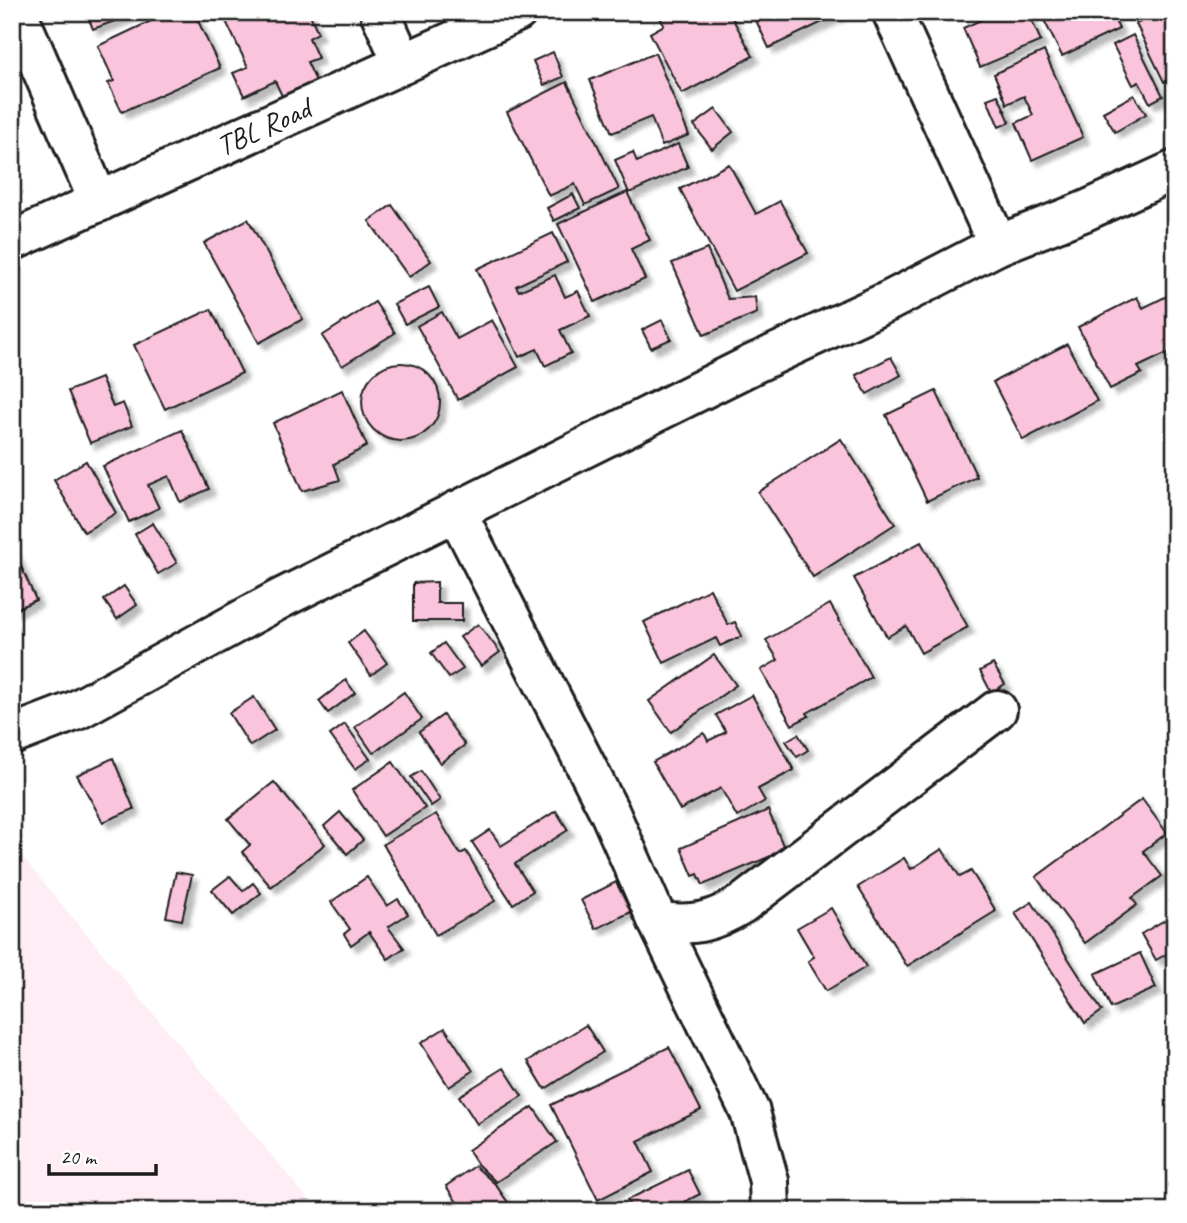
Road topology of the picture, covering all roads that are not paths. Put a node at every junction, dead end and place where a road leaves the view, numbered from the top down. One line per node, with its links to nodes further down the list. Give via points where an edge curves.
1 (16, 12): 7 (street)
2 (380, 12): 5 (street)
3 (517, 12): 5 (street, TBL Road)
4 (892, 12): 9 (street)
5 (403, 64): 7 (street, TBL Road)
6 (1175, 170): 9 (street)
7 (99, 202): 8 (street, TBL Road)
8 (12, 241)
9 (998, 245): 10 (street)
10 (456, 511): 12 (street, via 77,709); 13 (street, via 610,813)
11 (998, 710): 13 (street, via 723,916 680,925)
12 (12, 735)
13 (658, 922): 14 (street, via 750,1112 769,1181)
14 (770, 1211)

